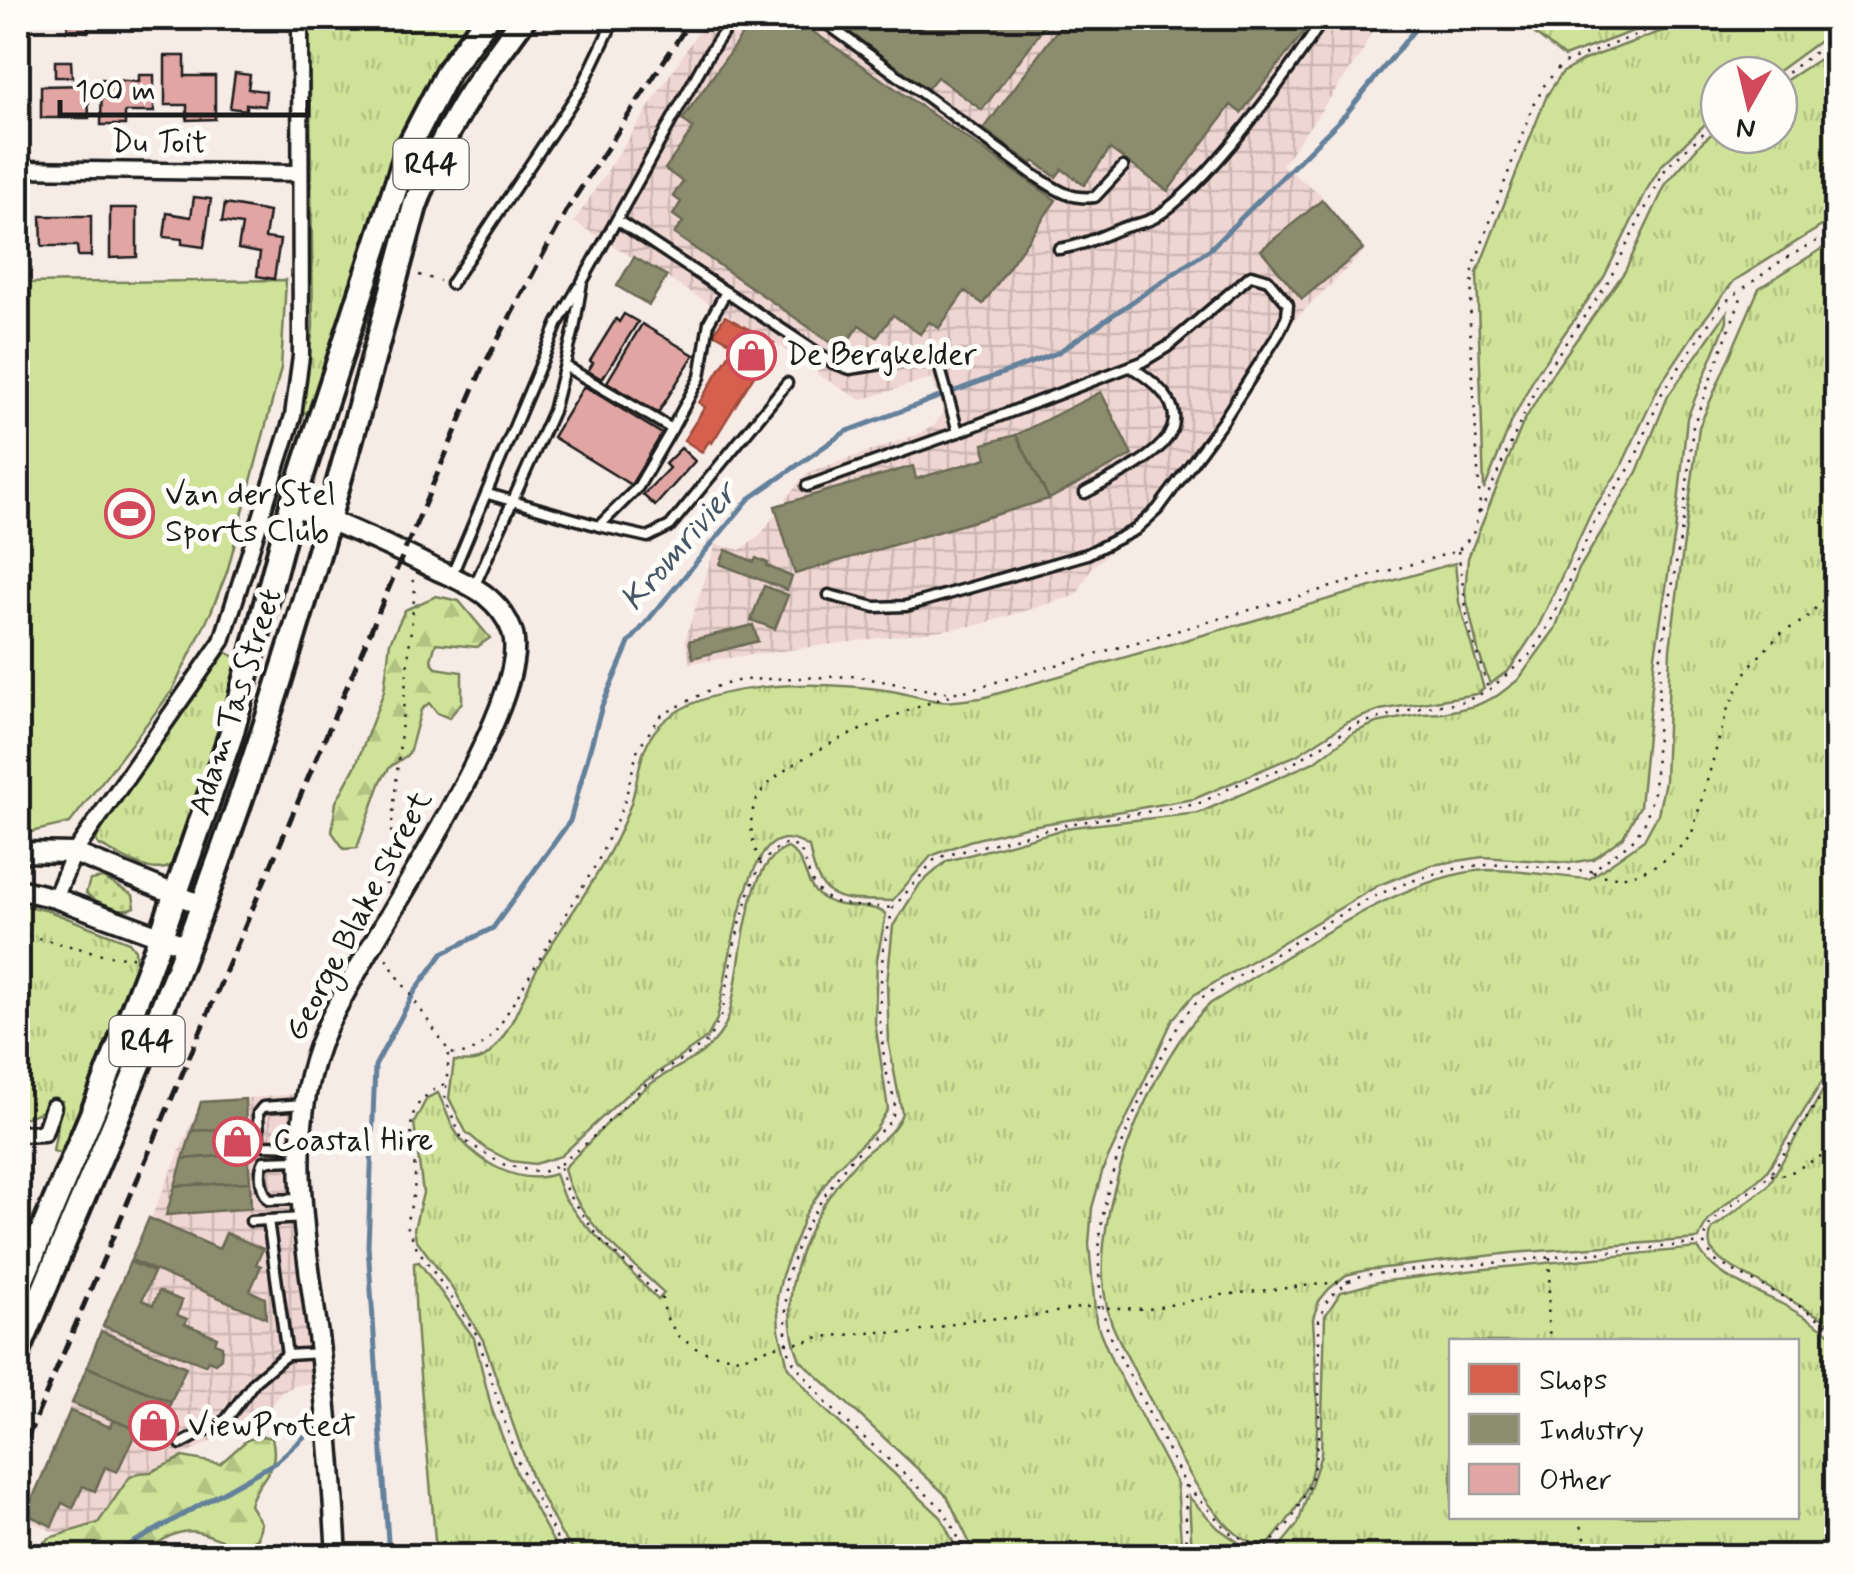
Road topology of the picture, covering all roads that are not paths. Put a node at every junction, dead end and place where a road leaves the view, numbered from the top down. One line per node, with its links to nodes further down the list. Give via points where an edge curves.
1 (300, 18): 10 (street)
2 (487, 18): 25 (main road, Adam Tas Street / R44, via 448,70 410,146)
3 (524, 18): 26 (main road, Adam Tas Street / R44, via 470,90 433,159)
4 (615, 18): 14 (lane, via 582,86)
5 (733, 18): 11 (lane)
6 (820, 18): 8 (lane, via 1062,192 1095,196)
7 (1324, 18): 12 (lane, via 1224,152 1178,199 1093,243)
8 (1123, 167)
9 (18, 169): 10 (street, Du Toit)
10 (300, 172): 32 (street, via 301,356 294,408 238,597 222,641)
11 (618, 220): 13 (lane); 15 (lane)
12 (1059, 249)
13 (582, 282): 16 (lane); 23 (lane)
14 (451, 284)
15 (726, 292): 19 (lane, via 709,322 700,377); 20 (lane, via 850,369 936,358)
16 (566, 366): 19 (lane); 24 (lane)
17 (1131, 367): 20 (lane); 22 (lane, via 1170,403 1168,438 1146,460); 30 (lane, via 1166,348 1251,275 1268,280 1288,304 1279,333 1223,421 1135,530 1086,554 906,606 875,607)
18 (787, 382): 27 (lane, via 670,526 648,537)
19 (672, 429): 27 (lane, via 638,487)
20 (958, 432): 21 (lane)
21 (807, 486)
22 (1085, 492)
23 (488, 494): 24 (lane); 28 (lane)
24 (514, 502): 27 (lane); 29 (lane)
25 (292, 505): 26 (street, George Blake Street); 34 (main road, Adam Tas Street / R44, via 230,736)
26 (329, 520): 28 (street, George Blake Street); 36 (main road, Adam Tas Street / R44)
27 (599, 526)
28 (452, 577): 29 (street, George Blake Street)
29 (473, 588): 39 (street, George Blake Street, via 493,602 512,632 512,678 466,780 325,1030)
30 (829, 595)
31 (18, 852): 32 (street)
32 (74, 853): 34 (street); 35 (street)
33 (18, 888): 35 (street)
34 (175, 894): 36 (street); 37 (main road, Adam Tas Street / R44)
35 (55, 898): 37 (street)
36 (202, 906): 38 (main road, Adam Tas Street / R44)
37 (162, 936): 38 (street); 46 (main road, Adam Tas Street / R44)
38 (187, 946): 47 (main road, Adam Tas Street / R44)
39 (304, 1104): 42 (street, George Blake Street); 42 (lane, via 258,1113 263,1145)
40 (52, 1107): 41 (street, via 44,1133)
41 (18, 1134)
42 (300, 1153): 43 (street, George Blake Street); 43 (lane, via 261,1167 269,1200)
43 (302, 1209): 44 (lane); 48 (street, George Blake Street)
44 (268, 1220): 45 (lane); 49 (lane)
45 (251, 1221)
46 (18, 1289)
47 (18, 1352)
48 (320, 1353): 49 (lane); 51 (street, George Blake Street)
49 (287, 1355): 50 (lane, via 254,1382 226,1420)
50 (181, 1444)
51 (337, 1556)

